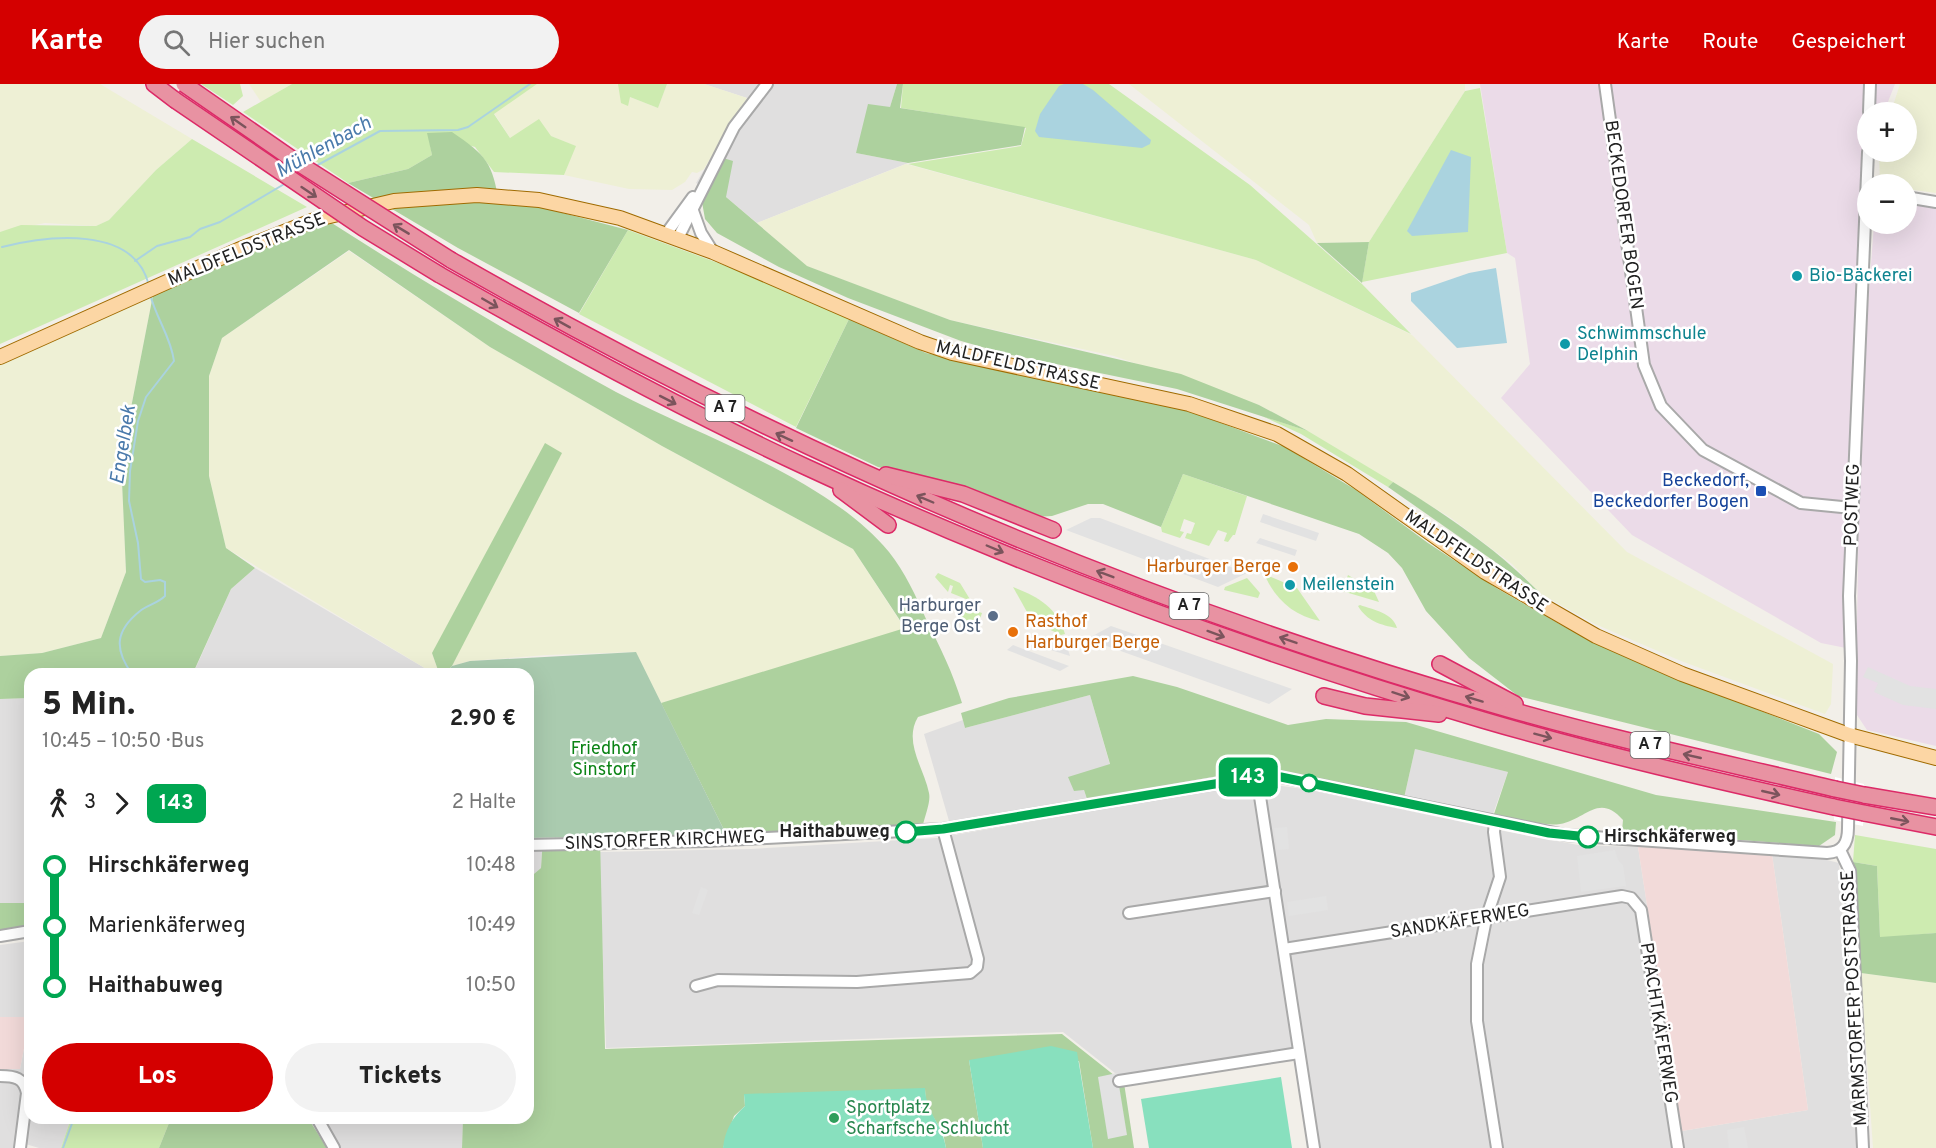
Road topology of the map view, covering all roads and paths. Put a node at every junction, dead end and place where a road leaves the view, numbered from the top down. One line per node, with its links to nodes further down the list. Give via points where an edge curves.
1 (154, 84): 16 (highway, A 7, one-way to 16, bridge, via 363,228 440,275 616,373)
2 (184, 84): 15 (highway, A 7, one-way to 2, bridge, via 613,351 451,260 315,174)
3 (767, 84): 7 (street, via 734,127)
4 (1605, 84): 17 (street, BECKEDORFER BOGEN, via 1644,365 1661,406 1703,450 1733,467 1801,503)
5 (1870, 84): 6 (street)
6 (1869, 102)
7 (701, 187): 10 (street); 12 (street)
8 (1917, 198): 9 (street)
9 (1936, 202)
10 (692, 208): 12 (street); 13 (street)
11 (1865, 234): 17 (street, POSTWEG)
12 (672, 236): 13 (main road, MALDFELDSTRASSE); 14 (main road, MALDFELDSTRASSE, via 603,213 539,200 477,195 368,206 317,219)
13 (713, 252): 24 (main road, MALDFELDSTRASSE, via 952,353 1189,404 1277,434 1347,474 1485,572 1587,632 1682,674)
14 (0, 357)
15 (837, 462): 19 (highway, via 963,494); 23 (highway, A 7, one-way to 15, via 1367,666 1177,602 1044,551)
16 (806, 467): 18 (highway); 22 (highway, A 7, one-way to 22, via 1024,562 1142,608 1274,655)
17 (1852, 508): 24 (street, POSTWEG)
18 (888, 525)
19 (1053, 530)
20 (1440, 664): 23 (highway)
21 (1324, 696): 22 (highway, via 1365,706)
22 (1486, 721): 29 (highway, A 7, one-way to 29, bridge, via 1693,776)
23 (1550, 721): 27 (highway, A 7, one-way to 23, bridge, via 1835,789)
24 (1849, 735): 25 (main road, MALDFELDSTRASSE); 32 (street, POSTWEG, via 1848,838)
25 (1936, 758)
26 (1257, 777): 28 (street, SINSTORFER KIRCHWEG, via 1281,777); 30 (street, SINSTORFER KIRCHWEG); 33 (street)
27 (1936, 807)
28 (1495, 822): 32 (street, SINSTORFER KIRCHWEG, via 1565,835); 36 (street, via 1500,877)
29 (1936, 827)
30 (943, 829): 31 (street, SINSTORFER KIRCHWEG); 40 (street, via 978,955 970,974 857,982 718,980)
31 (534, 845)
32 (1837, 851): 52 (street, MARMSTORFER POSTSTRASSE, via 1850,872)
33 (1275, 891): 35 (street); 39 (street)
34 (1634, 900): 36 (street, SANDKÄFERWEG, via 1622,896); 51 (street, PRACHTKÄFERWEG, via 1641,913)
35 (1129, 913)
36 (1486, 919): 39 (street, SANDKÄFERWEG); 50 (street, via 1477,964 1477,1021)
37 (24, 932): 38 (street)
38 (0, 936)
39 (1284, 949): 41 (street)
40 (696, 987)
41 (1299, 1053): 43 (street); 49 (street)
42 (0, 1076): 44 (street, via 19,1078)
43 (1119, 1081)
44 (24, 1084)
45 (24, 1117): 47 (street)
46 (320, 1124): 48 (street)
47 (20, 1148)
48 (334, 1148)
49 (1314, 1148)
50 (1497, 1148)
51 (1678, 1148)
52 (1863, 1148)

